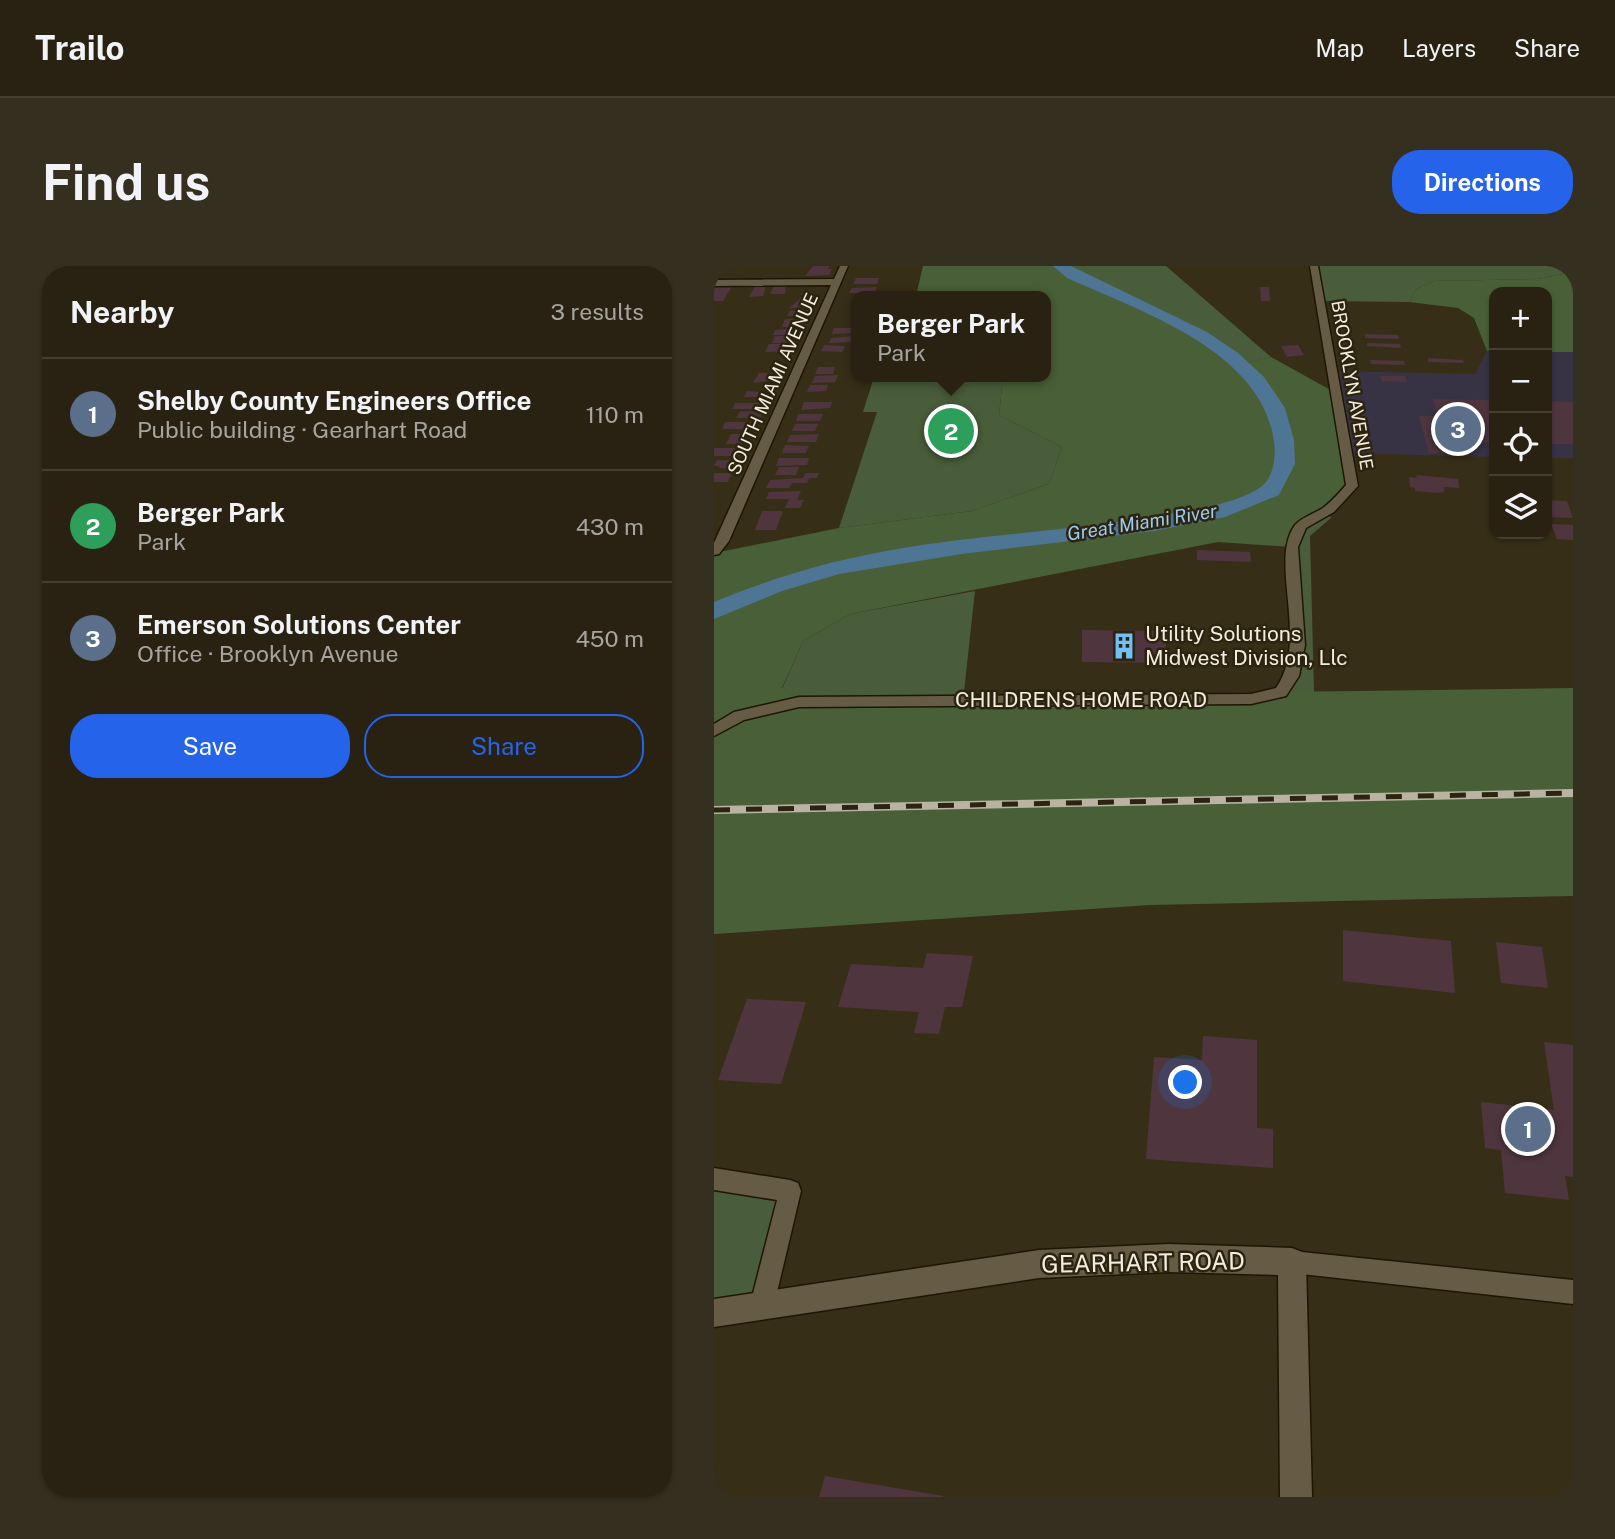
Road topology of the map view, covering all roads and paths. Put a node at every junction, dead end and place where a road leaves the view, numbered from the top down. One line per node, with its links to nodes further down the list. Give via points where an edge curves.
1 (844, 266): 3 (street, SOUTH MIAMI AVENUE)
2 (1314, 266): 5 (street, BROOKLYN AVENUE, via 1352,486 1329,509)
3 (837, 282): 4 (street); 6 (street, SOUTH MIAMI AVENUE, via 723,541)
4 (714, 283)
5 (1300, 526): 7 (street, CHILDRENS HOME ROAD, via 1292,547 1297,645 1292,676 1281,692 1251,699 799,702 739,716)
6 (714, 551)
7 (714, 731)
8 (714, 1179): 11 (street, via 790,1191)
9 (1292, 1262): 10 (street, GEARHART ROAD); 11 (street, GEARHART ROAD, via 1168,1258 1039,1264); 13 (street)
10 (1573, 1292)
11 (762, 1305): 12 (street, GEARHART ROAD)
12 (714, 1313)
13 (1296, 1497)

